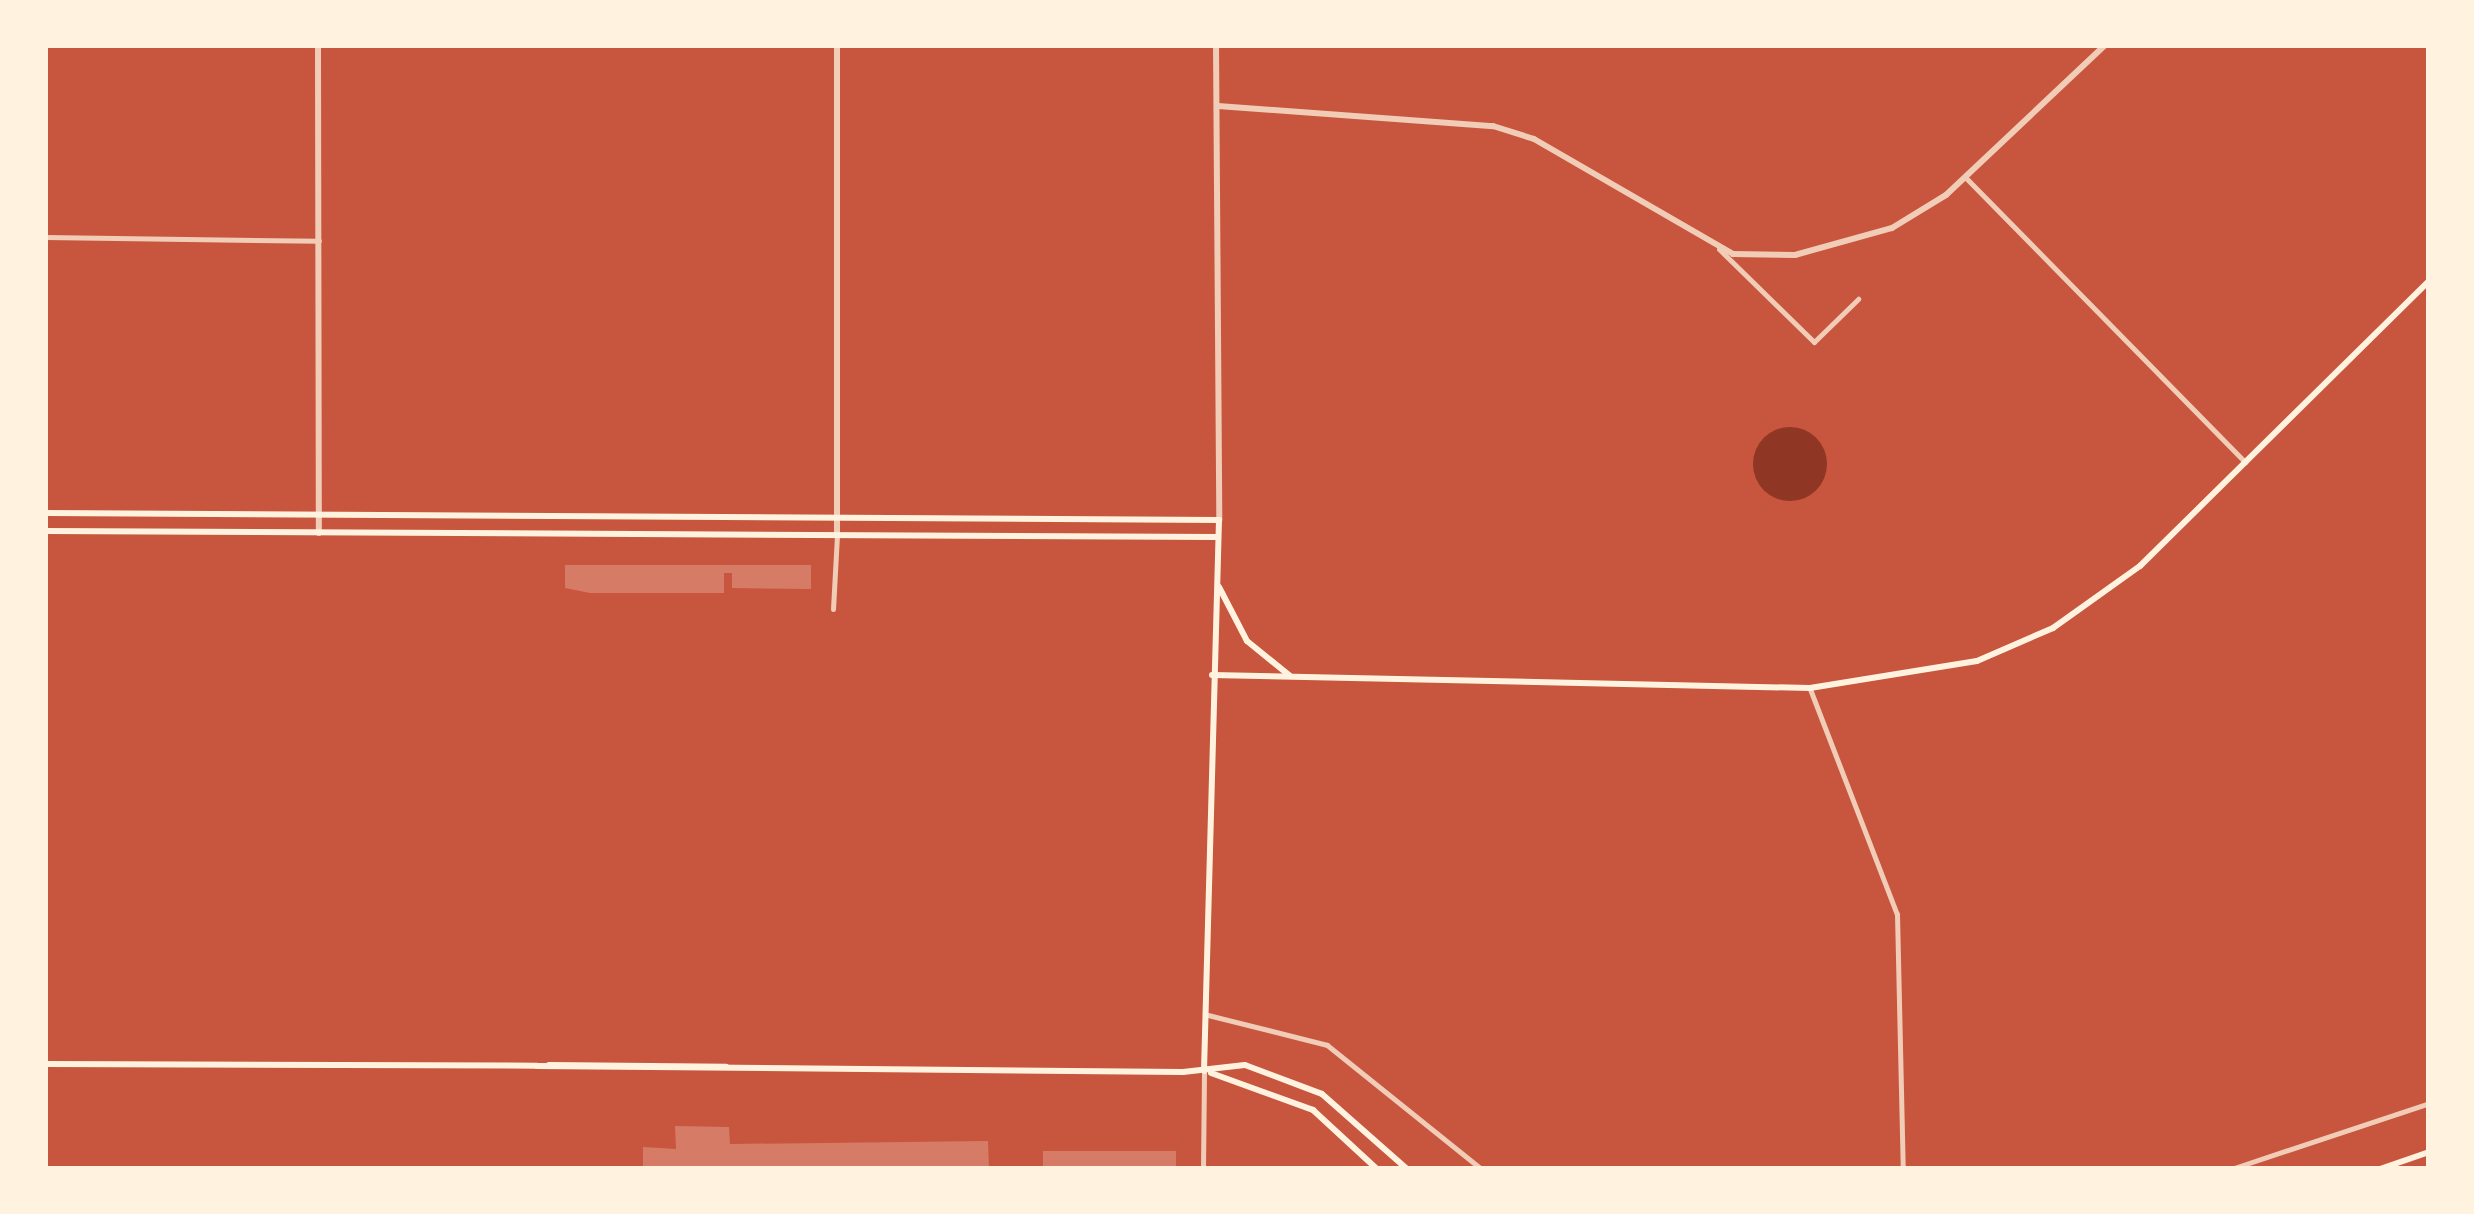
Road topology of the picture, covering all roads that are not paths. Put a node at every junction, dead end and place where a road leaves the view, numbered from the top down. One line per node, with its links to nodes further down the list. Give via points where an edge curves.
1 (318, 45): 8 (street)
2 (837, 45): 15 (street)
3 (1216, 45): 5 (street)
4 (2105, 45): 6 (street)
5 (1218, 106): 9 (street, via 1492,126 1534,139); 16 (street)
6 (1967, 180): 9 (street, via 1857,241 1765,256); 12 (street)
7 (45, 237): 8 (street)
8 (318, 241): 14 (street)
9 (1716, 247): 11 (street, via 1814,342)
10 (2429, 282): 12 (main road)
11 (1858, 299)
12 (2246, 462): 25 (main road, via 2140,566 2053,628 1977,661)
13 (45, 513): 14 (main road)
14 (319, 515): 15 (main road); 18 (street)
15 (836, 518): 16 (main road); 19 (street)
16 (1219, 520): 20 (main road)
17 (45, 531): 18 (main road)
18 (319, 533): 19 (main road)
19 (837, 535): 20 (main road); 22 (street)
20 (1218, 537): 21 (main road)
21 (1217, 584): 23 (main road); 24 (main road, via 1247,641)
22 (833, 610)
23 (1212, 675): 24 (main road); 26 (main road)
24 (1291, 677): 25 (main road)
25 (1810, 688): 35 (street, via 1897,914)
26 (1208, 1015): 28 (main road); 34 (street, via 1327,1046)
27 (45, 1064): 28 (main road)
28 (1204, 1071): 31 (street); 32 (main road, via 1313,1110); 33 (main road, via 1245,1065 1285,1074)
29 (2429, 1103): 36 (street)
30 (2429, 1152): 37 (main road)
31 (1203, 1169)
32 (1377, 1169)
33 (1407, 1169)
34 (1482, 1169)
35 (1903, 1169)
36 (2231, 1169)
37 (2380, 1169)

